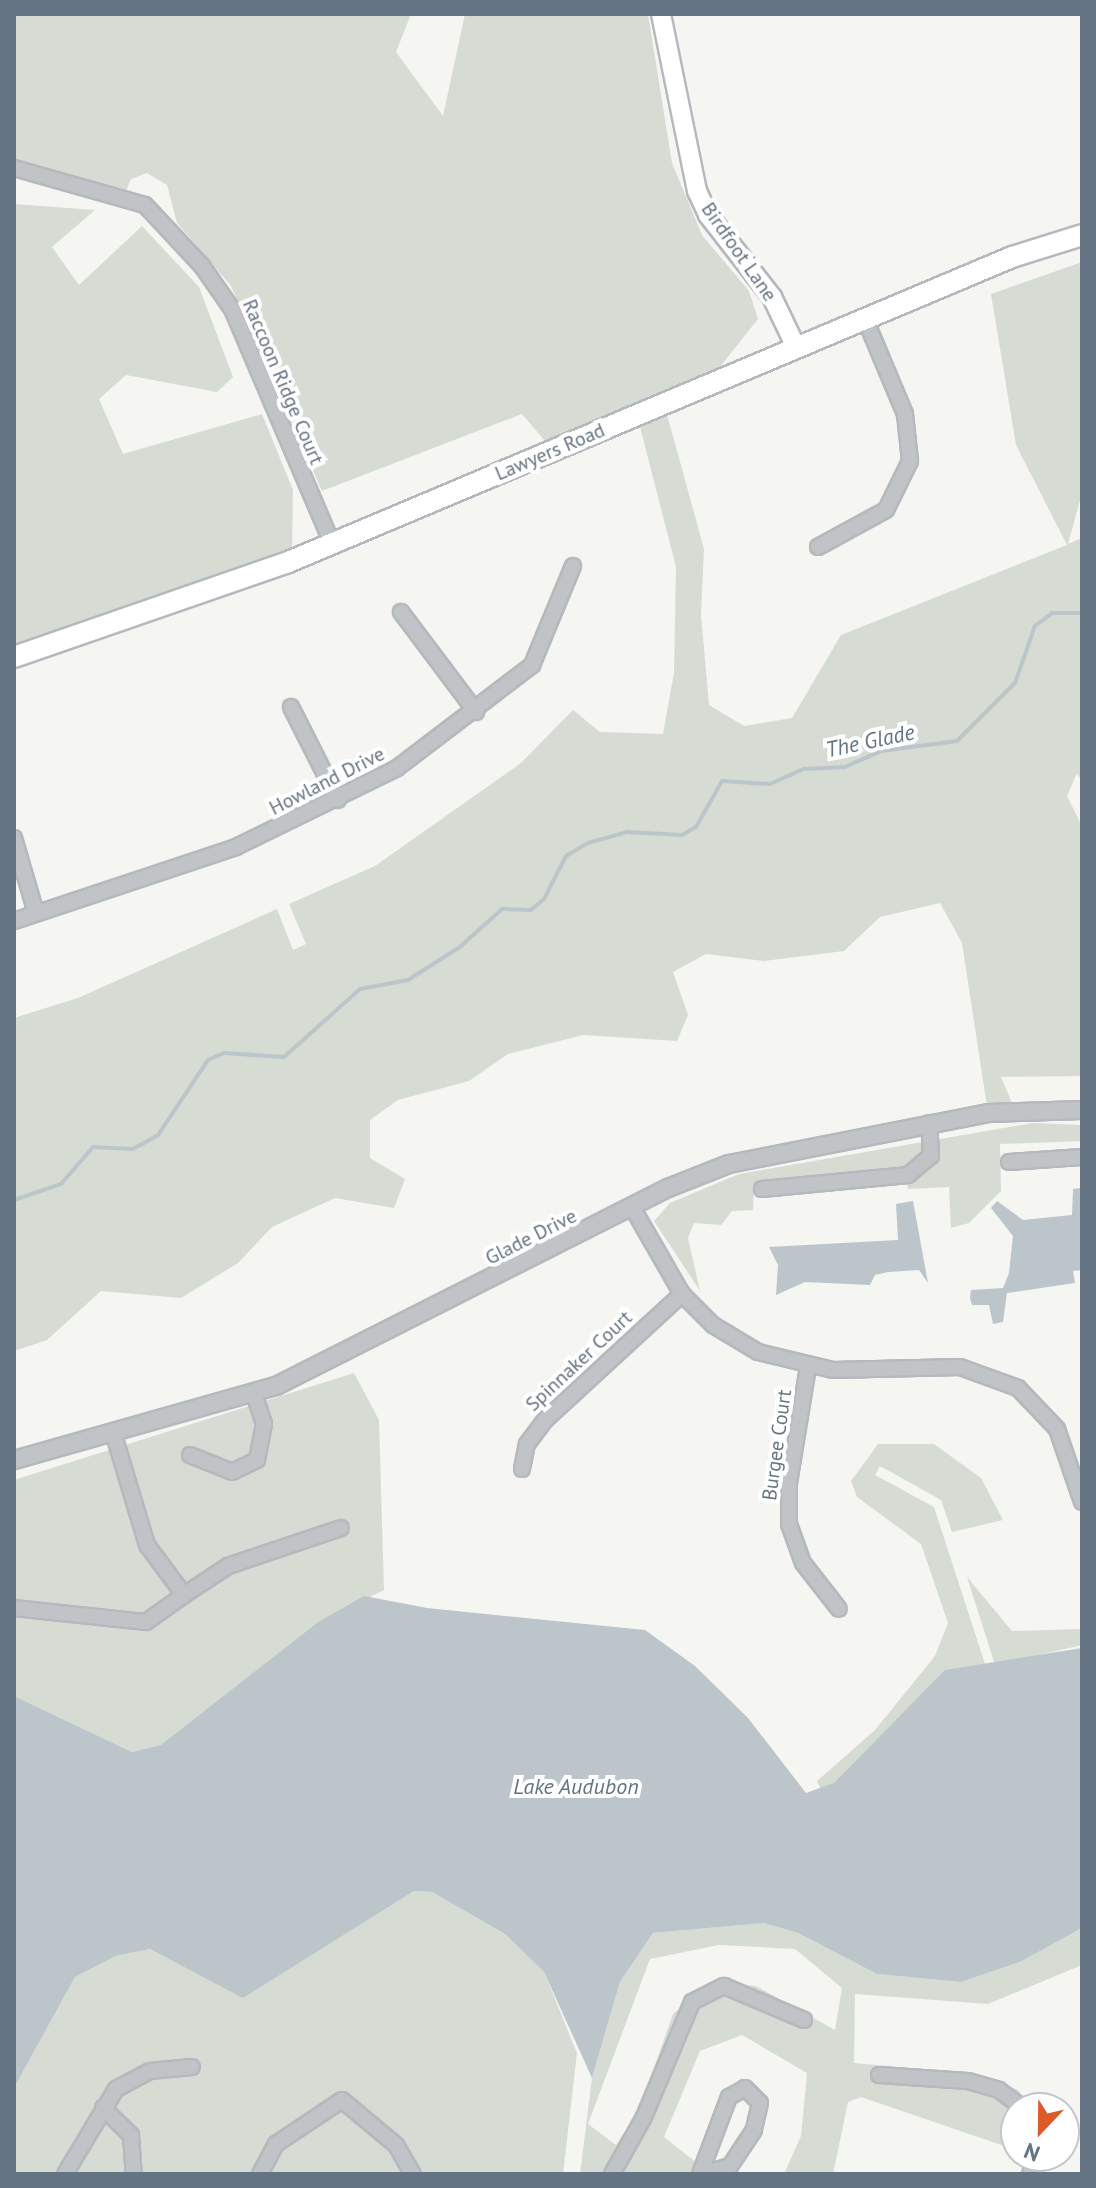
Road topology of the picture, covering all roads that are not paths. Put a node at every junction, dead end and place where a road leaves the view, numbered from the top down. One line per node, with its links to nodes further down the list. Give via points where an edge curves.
1 (661, 14): 5 (main road, Birdfoot Lane, via 697,191 708,215 772,297)
2 (14, 168): 6 (street, Raccoon Ridge Court, via 145,205 202,266 232,309)
3 (1082, 235): 4 (main road, Lawyers Road)
4 (865, 319): 5 (main road, Lawyers Road); 7 (street, via 905,414 910,461 886,510)
5 (796, 347): 6 (main road, Lawyers Road)
6 (332, 543): 10 (main road, Lawyers Road)
7 (818, 547)
8 (573, 566): 12 (street, Howland Drive, via 532,665)
9 (401, 612): 12 (street)
10 (14, 657)
11 (291, 707): 13 (street)
12 (476, 712): 13 (street, Howland Drive)
13 (338, 800): 15 (street, Howland Drive, via 236,847)
14 (14, 838): 15 (street)
15 (36, 913): 16 (street, Howland Drive)
16 (14, 921)
17 (1082, 1110): 18 (street, Glade Drive, via 1015,1110)
18 (929, 1123): 21 (street, via 931,1156 908,1175); 22 (street, Glade Drive, via 729,1164)
19 (1082, 1157): 20 (street)
20 (1009, 1162)
21 (762, 1189)
22 (632, 1207): 23 (street); 25 (street, Glade Drive, via 346,1355)
23 (682, 1294): 24 (street, via 734,1340); 29 (street, Spinnaker Court, via 545,1420 527,1444)
24 (808, 1367): 30 (street, via 950,1366 1000,1378 1032,1399 1057,1429); 34 (street, Burgee Court, via 789,1483 789,1524 803,1563)
25 (254, 1393): 26 (street, Glade Drive); 27 (street, via 264,1424 257,1460 232,1472)
26 (114, 1435): 28 (street, Glade Drive); 32 (street, via 147,1545)
27 (190, 1455)
28 (14, 1460)
29 (522, 1469)
30 (1082, 1502)
31 (341, 1528): 32 (street, via 228,1566)
32 (184, 1595): 33 (street, via 146,1622)
33 (14, 1608)
34 (839, 1609)
35 (804, 2020): 44 (street, via 724,1986 692,2002 644,2117)
36 (192, 2067): 39 (street, via 129,2079)
37 (879, 2075): 38 (street, via 968,2081)
38 (1002, 2092)
39 (103, 2108): 40 (street); 41 (street, via 131,2135)
40 (65, 2174)
41 (134, 2174)
42 (260, 2174): 43 (street, via 276,2144 342,2100 396,2145)
43 (413, 2174)
44 (612, 2174)
45 (702, 2174): 45 (street, via 729,2097 745,2088 760,2103 754,2130 730,2166)

